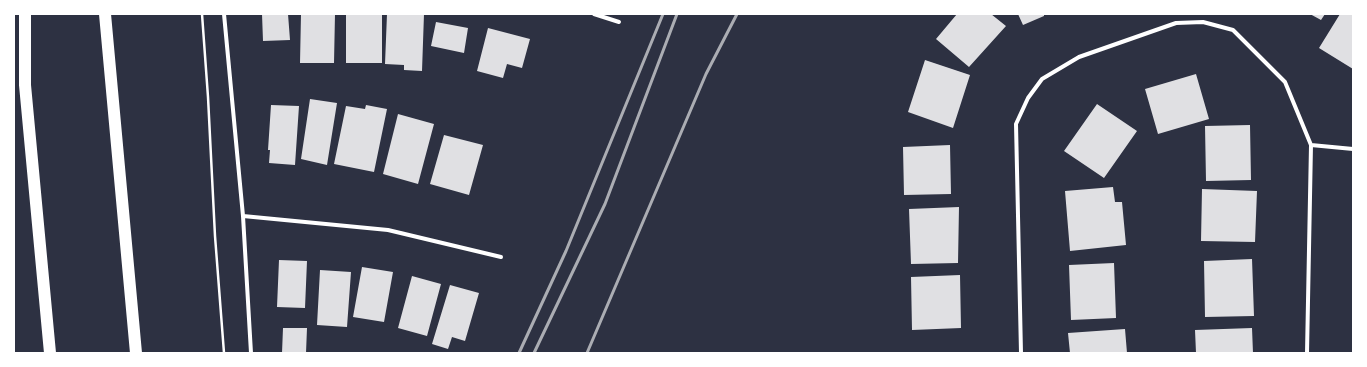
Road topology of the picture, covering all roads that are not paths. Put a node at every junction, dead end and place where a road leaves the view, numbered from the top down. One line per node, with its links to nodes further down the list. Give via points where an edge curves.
1 (25, 14): 10 (highway, via 25,85)
2 (105, 14): 11 (highway)
3 (224, 14): 8 (street)
4 (594, 14): 5 (street)
5 (619, 22)
6 (1311, 146): 7 (street); 13 (street, via 1285,82 1233,30 1203,22 1176,23 1079,57 1042,79 1028,98 1016,124); 14 (street)
7 (1353, 149)
8 (243, 216): 9 (street, via 388,230); 12 (street)
9 (501, 257)
10 (50, 353)
11 (136, 353)
12 (251, 353)
13 (1021, 353)
14 (1307, 353)

